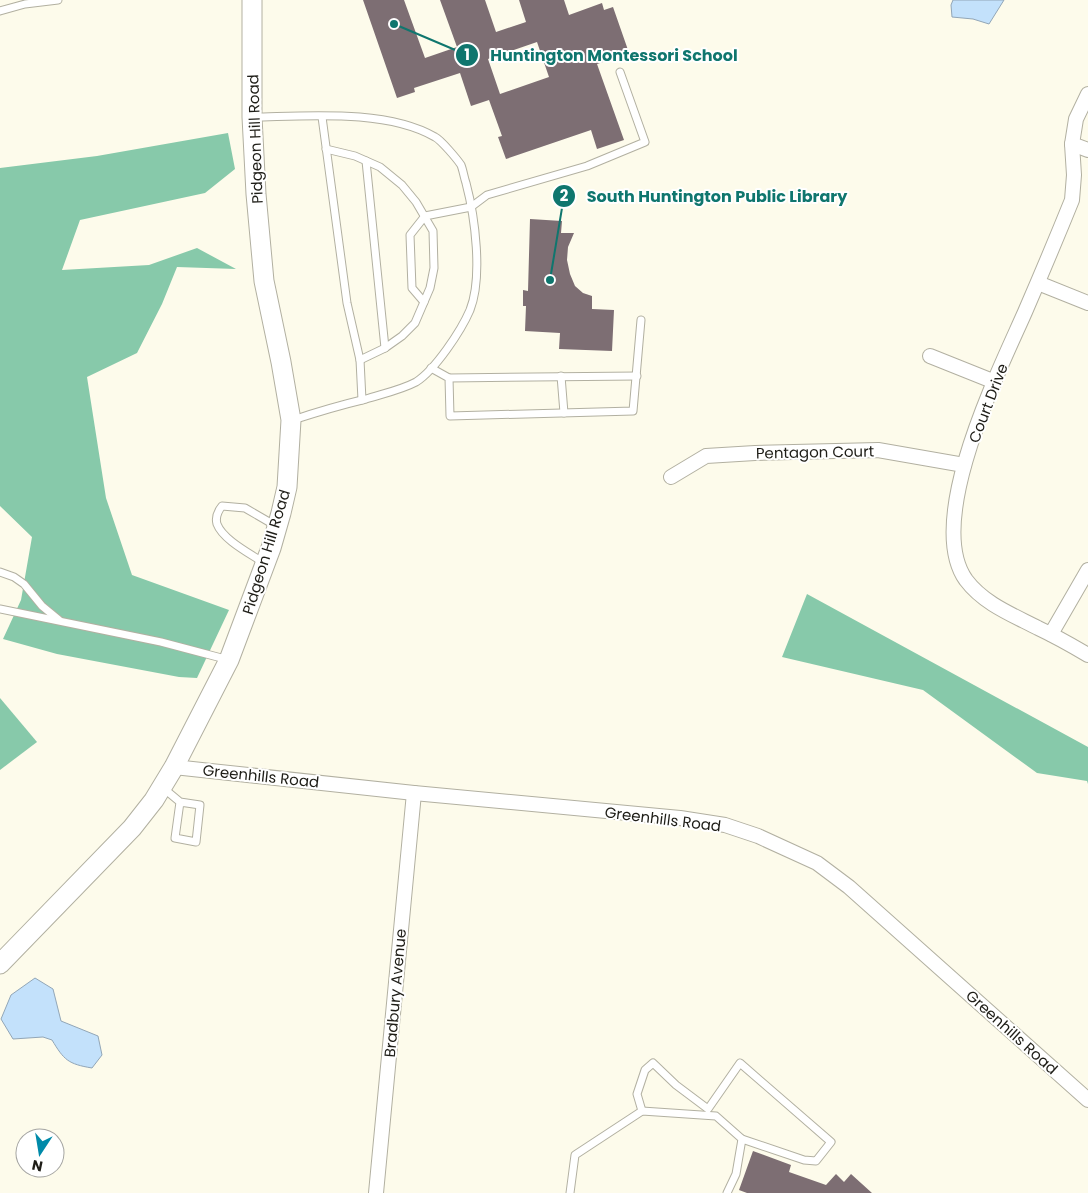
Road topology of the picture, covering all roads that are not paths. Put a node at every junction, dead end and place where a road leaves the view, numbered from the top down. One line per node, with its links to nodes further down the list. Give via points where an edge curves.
1 (58, 0): 3 (lane)
2 (252, 0): 6 (street, Pidgeon Hill Road)
3 (0, 11)
4 (620, 72): 12 (lane, via 645,142 587,166 487,195)
5 (1088, 94): 8 (street, Court Drive, via 1076,119)
6 (252, 117): 7 (lane); 28 (street, Pidgeon Hill Road, via 264,281)
7 (322, 117): 9 (lane); 12 (lane, via 379,118 410,126 437,138 460,165)
8 (1072, 144): 10 (street); 14 (street, Court Drive, via 1072,200)
9 (326, 149): 11 (lane); 20 (lane, via 347,303)
10 (1088, 150)
11 (366, 161): 13 (lane, via 380,167 402,185); 18 (lane)
12 (471, 207): 13 (lane); 21 (lane, via 476,278 470,309)
13 (425, 216): 15 (lane, via 433,231 434,268); 15 (lane, via 410,235 412,288)
14 (1038, 283): 16 (street); 25 (street, Court Drive)
15 (424, 302): 18 (lane, via 415,323)
16 (1088, 304)
17 (641, 320): 23 (lane)
18 (385, 348): 20 (lane)
19 (930, 356): 25 (street)
20 (360, 360): 26 (lane)
21 (431, 368): 24 (lane); 26 (lane, via 416,381)
22 (561, 376): 23 (lane); 24 (lane); 27 (lane)
23 (636, 376): 27 (lane, via 634,411)
24 (449, 378): 27 (lane, via 450,416)
25 (995, 382): 29 (street, Court Drive)
26 (362, 400): 28 (lane)
27 (564, 413)
28 (290, 420): 31 (street, Pidgeon Hill Road, via 287,487)
29 (964, 465): 30 (street, Pentagon Court, via 878,450 755,453 706,456); 37 (street, Court Drive, via 956,502 956,561 980,596)
30 (671, 477)
31 (277, 527): 32 (street, Pidgeon Hill Road); 32 (lane, via 245,508 222,506 217,514 217,524 229,539)
32 (265, 564): 39 (street, Pidgeon Hill Road)
33 (1088, 570): 37 (street)
34 (0, 572): 36 (lane, via 24,584 42,606)
35 (0, 609): 36 (lane)
36 (61, 621): 39 (lane)
37 (1051, 634): 38 (street, Court Drive)
38 (1088, 655)
39 (229, 660): 40 (street, Pidgeon Hill Road)
40 (174, 767): 41 (street, Pidgeon Hill Road); 42 (street, Greenhills Road)
41 (162, 787): 43 (lane); 44 (street, Pidgeon Hill Road, via 132,828)
42 (414, 793): 45 (street, Greenhills Road, via 725,825 788,849 817,863 849,887); 48 (street, Bradbury Avenue)
43 (180, 802): 43 (lane, via 176,838 196,842 200,804)
44 (0, 964)
45 (1088, 1100)
46 (642, 1111): 47 (lane, via 716,1116); 47 (lane, via 637,1094 645,1070 653,1063 708,1109 740,1063 831,1142 816,1161); 49 (lane, via 575,1156)
47 (742, 1139): 50 (lane, via 736,1174)
48 (376, 1193)
49 (570, 1193)
50 (727, 1193)

